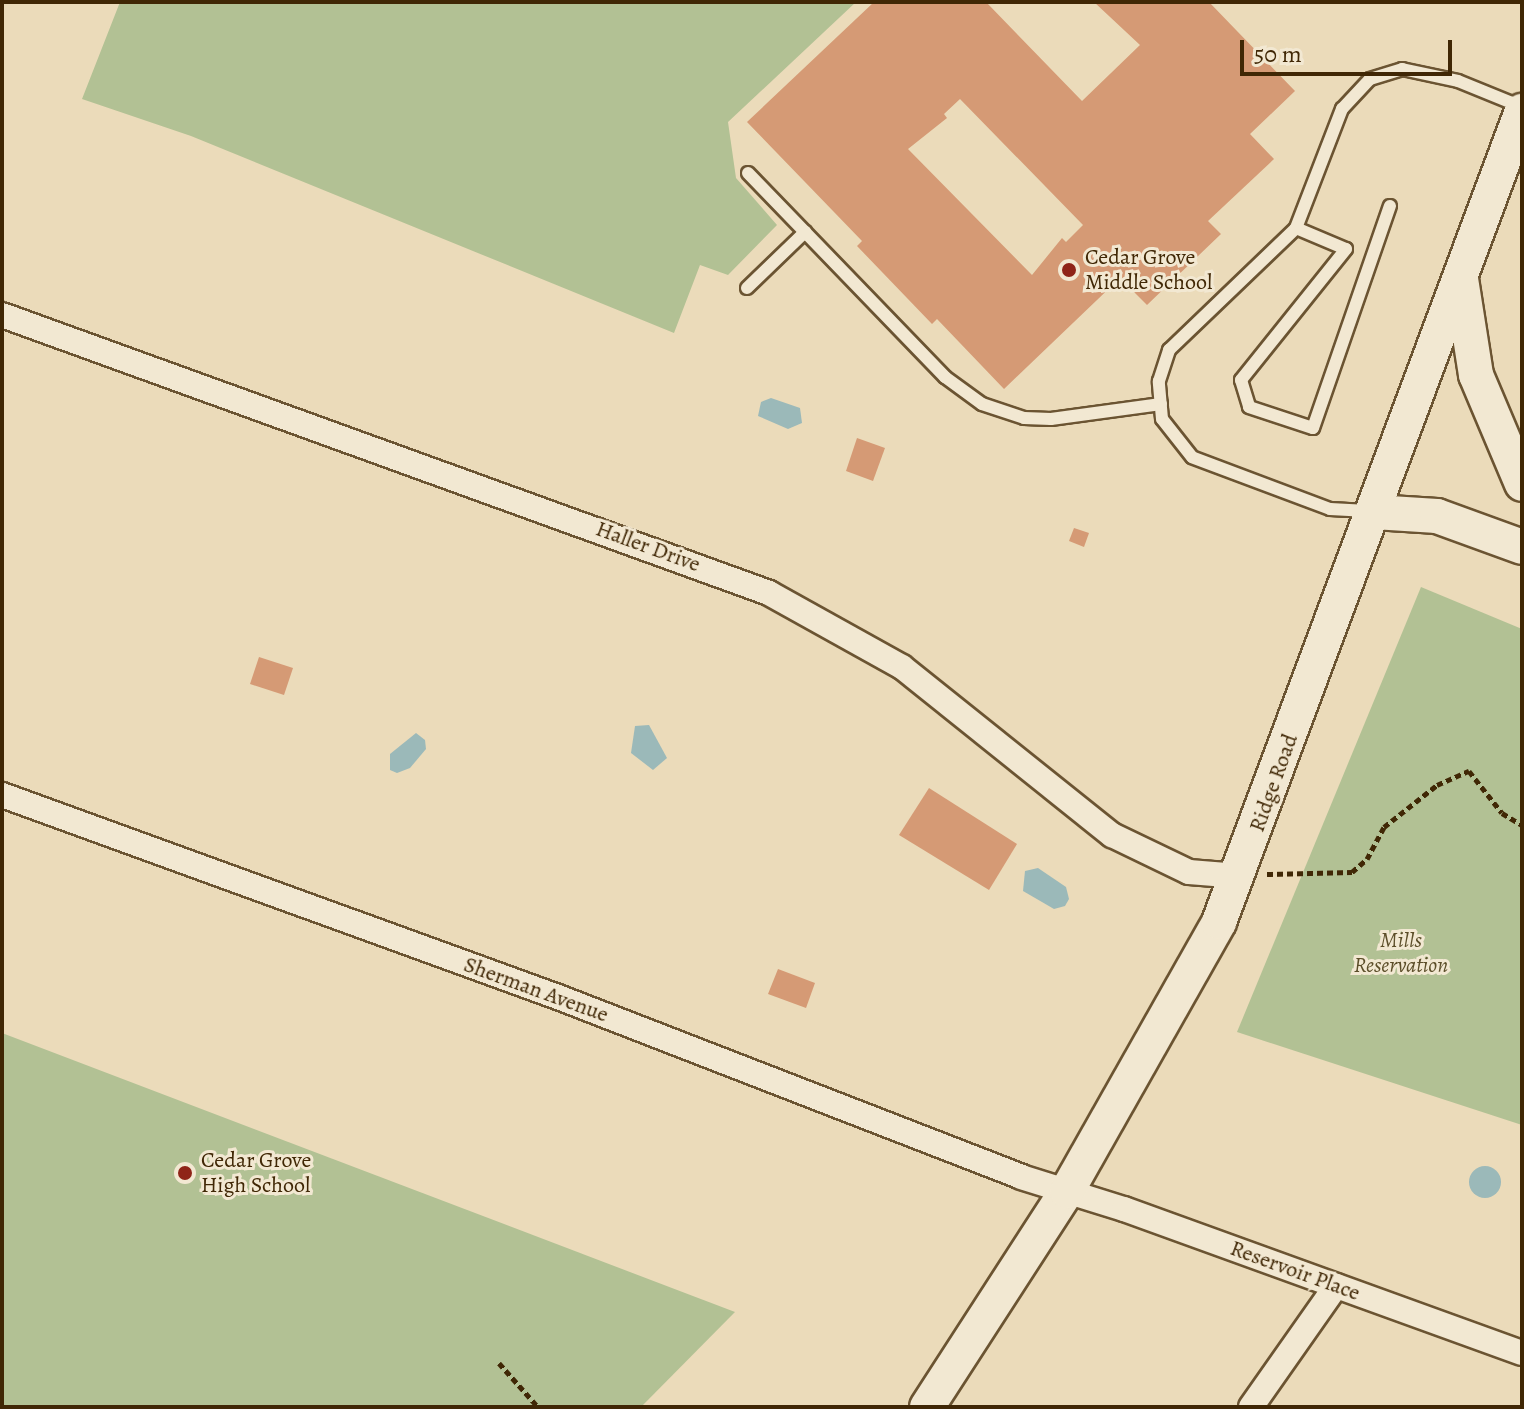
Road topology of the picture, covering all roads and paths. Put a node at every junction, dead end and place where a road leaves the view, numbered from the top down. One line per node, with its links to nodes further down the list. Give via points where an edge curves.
1 (1522, 109): 4 (lane, via 1458,81 1402,69 1370,79 1342,109); 8 (main road, Ridge Road)
2 (748, 173): 5 (lane)
3 (1390, 206): 7 (lane)
4 (1296, 228): 6 (lane); 11 (lane, via 1169,350 1159,381)
5 (805, 232): 9 (lane); 11 (lane, via 945,377 982,404 1024,418 1051,419)
6 (1346, 249): 7 (lane); 7 (lane, via 1241,380 1249,407 1313,428)
7 (1371, 257)
8 (1461, 277): 12 (main road, via 1476,375); 13 (main road, Ridge Road)
9 (747, 288)
10 (2, 315): 17 (street, Haller Drive, via 769,593 902,667 1112,835 1189,872)
11 (1161, 404): 13 (lane, via 1162,419 1192,457 1330,509)
12 (1522, 484)
13 (1374, 512): 14 (main road, via 1437,516); 17 (main road, Ridge Road)
14 (1522, 547)
15 (2, 795): 18 (street, Sherman Avenue, via 558,997)
16 (1522, 825): 17 (path, via 1502,813 1469,771 1445,780 1384,827 1367,859 1352,872)
17 (1239, 876): 18 (main road, Ridge Road, via 1182,994)
18 (1067, 1191): 19 (street, Reservoir Place); 23 (main road, Ridge Road)
19 (1336, 1286): 20 (street, Reservoir Place); 24 (street)
20 (1522, 1353)
21 (499, 1363): 22 (path)
22 (538, 1407)
23 (927, 1407)
24 (1251, 1407)

